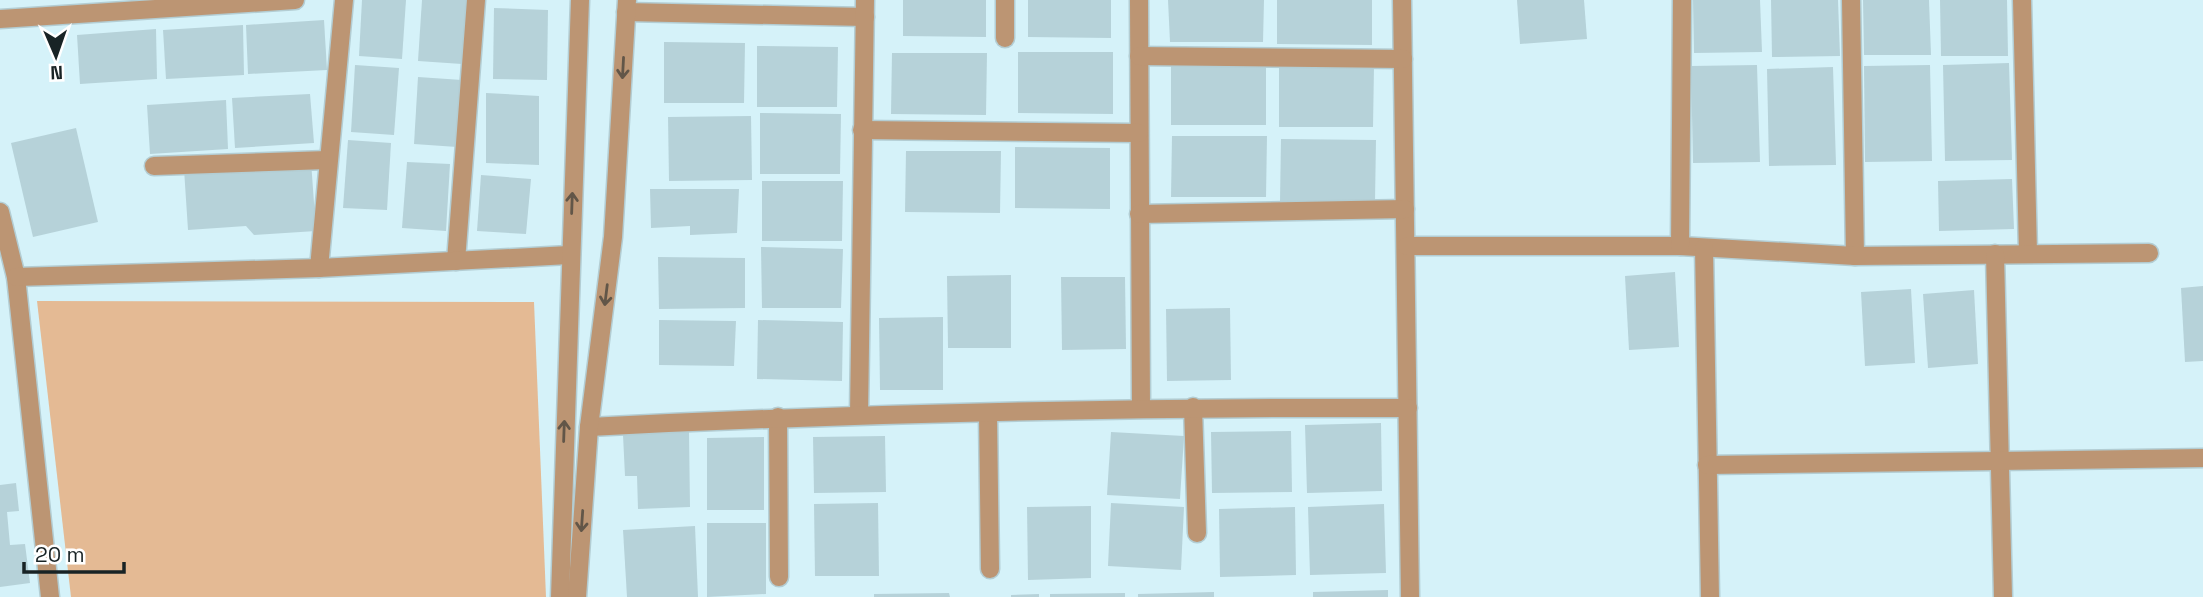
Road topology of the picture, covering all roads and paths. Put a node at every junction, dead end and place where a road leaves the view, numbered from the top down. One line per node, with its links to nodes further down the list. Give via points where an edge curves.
1 (295, 0): 14 (street)
2 (344, 0): 20 (street)
3 (477, 0): 33 (street)
4 (580, 0): 31 (street, one-way to 4)
5 (1005, 0): 15 (street)
6 (1139, 0): 16 (street)
7 (1402, 0): 17 (street)
8 (1682, 0): 26 (street)
9 (1851, 0): 32 (street)
10 (2022, 0): 28 (street)
11 (627, 6): 12 (street); 42 (street, one-way to 42, via 613,237)
12 (789, 7): 13 (street)
13 (865, 9): 18 (street)
14 (0, 19)
15 (1005, 37)
16 (1139, 56): 17 (street); 19 (street)
17 (1403, 59): 22 (street)
18 (862, 130): 19 (street); 40 (street)
19 (1139, 133): 24 (street)
20 (327, 160): 21 (street); 34 (street)
21 (154, 166)
22 (1405, 209): 24 (street); 25 (street)
23 (0, 212): 35 (street)
24 (1139, 214): 37 (street)
25 (1407, 246): 26 (street); 38 (street)
26 (1680, 246): 27 (street)
27 (1704, 248): 32 (street); 45 (street)
28 (2028, 253): 29 (street); 30 (street)
29 (2149, 253)
30 (1996, 254): 32 (street); 44 (street)
31 (569, 255): 33 (street); 50 (street, one-way to 31)
32 (1855, 256)
33 (456, 261): 34 (street)
34 (319, 268): 35 (street)
35 (16, 277): 49 (street)
36 (1193, 407): 37 (street); 38 (street); 46 (street)
37 (1141, 408): 39 (street)
38 (1408, 408): 52 (street)
39 (988, 414): 40 (street); 47 (street)
40 (859, 415): 41 (street)
41 (778, 417): 42 (street); 48 (street)
42 (589, 427): 51 (street, one-way to 51)
43 (2203, 458): 44 (street)
44 (2001, 463): 45 (street); 54 (street)
45 (1707, 466): 53 (street)
46 (1198, 533)
47 (990, 569)
48 (779, 577)
49 (50, 597)
50 (560, 597)
51 (577, 597)
52 (1410, 597)
53 (1710, 597)
54 (2003, 597)

